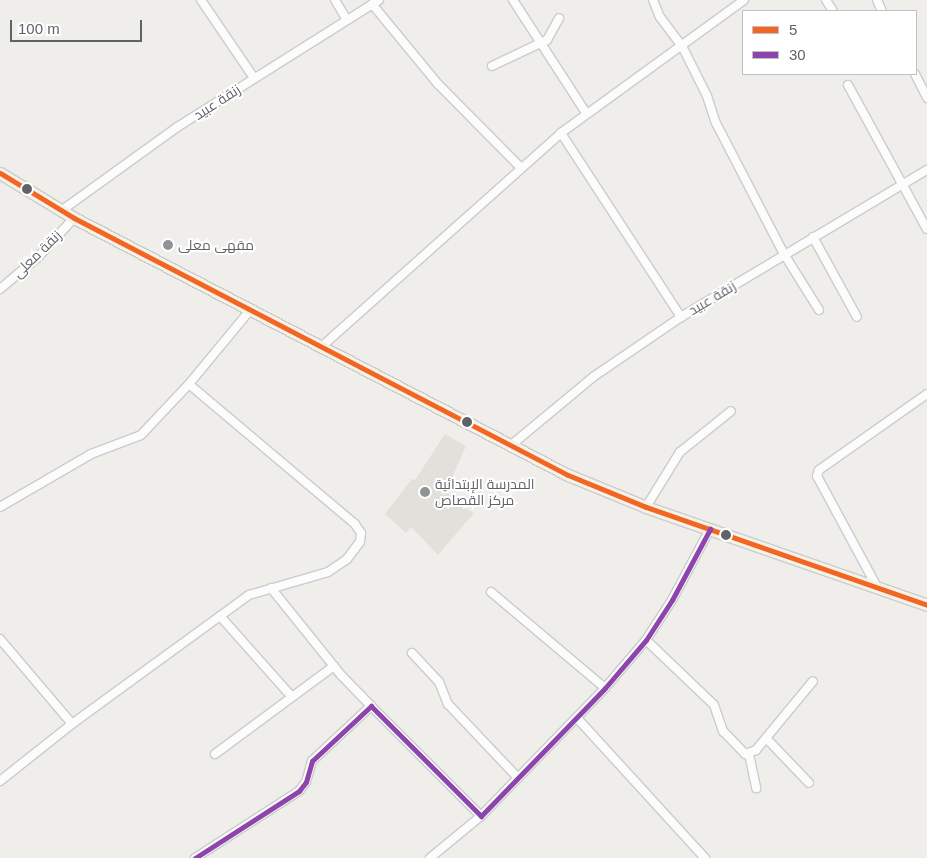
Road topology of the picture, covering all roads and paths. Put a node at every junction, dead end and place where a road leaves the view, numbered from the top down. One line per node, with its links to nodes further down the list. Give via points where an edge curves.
1 (201, 0): 13 (street)
2 (335, 0): 8 (street)
3 (513, 0): 9 (street)
4 (653, 0): 10 (street, via 660,17)
5 (744, 0): 10 (street)
6 (376, 2): 8 (street, زنقة عبيد); 18 (street, via 438,84)
7 (559, 18): 9 (street, via 548,39)
8 (347, 20): 13 (street, زنقة عبيد)
9 (541, 44): 11 (street); 16 (street)
10 (682, 46): 16 (street); 26 (street, via 707,96 716,123)
11 (492, 66)
12 (915, 75): 15 (street)
13 (254, 78): 22 (street, زنقة عبيد, via 179,126)
14 (848, 85): 21 (street)
15 (927, 98)
16 (586, 113): 17 (street)
17 (562, 133): 18 (street); 30 (street)
18 (521, 168): 32 (street)
19 (927, 170): 21 (street, زنقة عبيد)
20 (0, 173): 22 (main road)
21 (902, 185): 24 (street); 25 (street, زنقة عبيد)
22 (60, 211): 23 (main road)
23 (74, 218): 27 (street, زنقة معلى, via 39,256); 28 (main road)
24 (927, 229)
25 (813, 237): 26 (street, زنقة عبيد); 31 (street)
26 (784, 254): 29 (street); 30 (street, زنقة عبيد)
27 (0, 289)
28 (251, 309): 32 (main road); 33 (street)
29 (819, 310)
30 (680, 317): 36 (street, زنقة عبيد, via 593,377)
31 (857, 317)
32 (321, 346): 36 (main road)
33 (189, 384): 37 (street, via 141,435 91,454); 41 (street, via 355,524 361,533 354,552 338,566 303,581)
34 (927, 394): 40 (street, via 820,470 817,476)
35 (731, 412): 38 (street, via 680,452)
36 (510, 446): 38 (main road, via 568,475)
37 (0, 507)
38 (646, 507): 39 (main road)
39 (710, 529): 40 (main road); 46 (street, via 672,600)
40 (877, 587): 43 (main road)
41 (271, 588): 44 (street, via 249,595); 49 (street)
42 (491, 592): 51 (street)
43 (927, 605)
44 (220, 616): 52 (street); 55 (street)
45 (0, 638): 47 (street)
46 (646, 640): 51 (street); 58 (street, via 714,705 723,731 743,753)
47 (3, 649): 55 (street)
48 (412, 652): 59 (street, via 439,682 448,704)
49 (334, 666): 52 (street); 53 (street)
50 (813, 681): 56 (street)
51 (605, 688): 54 (street)
52 (292, 697): 57 (street)
53 (371, 706): 63 (street); 64 (street, via 312,761 306,782 299,791)
54 (576, 718): 59 (street); 66 (street)
55 (72, 724): 60 (street)
56 (766, 738): 58 (street); 61 (street)
57 (214, 754)
58 (749, 754): 62 (street)
59 (518, 778): 63 (street)
60 (0, 781)
61 (809, 783)
62 (756, 788)
63 (481, 816): 65 (street)
64 (195, 858)
65 (430, 858)
66 (705, 858)

